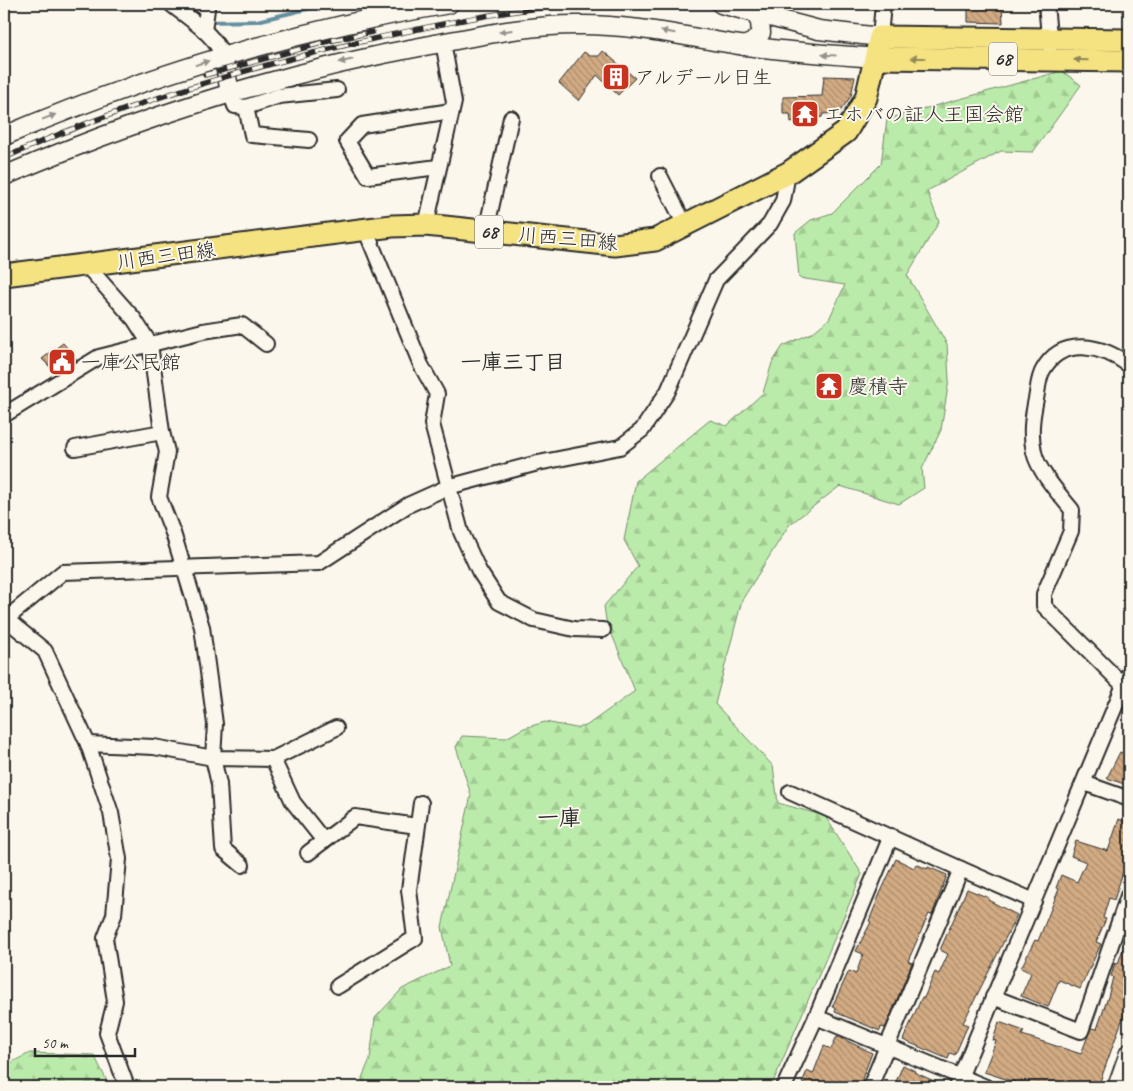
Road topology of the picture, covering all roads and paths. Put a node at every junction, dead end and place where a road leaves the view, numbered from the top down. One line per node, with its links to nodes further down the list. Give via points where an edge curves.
1 (171, 4): 8 (street)
2 (199, 4): 8 (street, via 207,9)
3 (449, 4): 14 (street, via 310,33)
4 (721, 4): 7 (street)
5 (883, 4): 9 (street)
6 (1046, 4): 13 (street)
7 (756, 15): 9 (street, via 819,30); 12 (street, via 761,33 758,39)
8 (204, 31): 14 (street)
9 (880, 37): 13 (main road, 68); 15 (main road, 川西三田線 / 68)
10 (1129, 40): 13 (main road, 68)
11 (443, 42): 12 (street, one-way to 11, via 661,31 577,25 522,28); 18 (street, one-way to 18, via 363,57); 20 (street, via 454,102)
12 (744, 46): 15 (street, one-way to 12)
13 (1050, 50): 15 (main road, 68, one-way to 15); 16 (main road, 68, one-way to 13)
14 (223, 57): 18 (street); 22 (street, one-way to 14, via 86,103)
15 (877, 58): 25 (main road, 川西三田線 / 68, via 866,98 846,132)
16 (1129, 61)
17 (337, 90): 19 (street, via 279,96)
18 (230, 92): 19 (street, via 235,106); 26 (street, via 147,119)
19 (246, 107): 23 (street, via 252,135)
20 (451, 110): 24 (street); 24 (street, via 362,125 347,142 368,176)
21 (511, 118): 31 (street)
22 (4, 136)
23 (309, 140)
24 (438, 166): 28 (street)
25 (788, 173): 29 (main road, 川西三田線 / 68); 40 (street, via 783,201 770,224 716,280 668,391 642,430 620,447 538,463)
26 (4, 176)
27 (660, 176): 29 (street)
28 (426, 224): 30 (main road, 川西三田線 / 68); 31 (main road, 川西三田線 / 68)
29 (685, 225): 31 (main road, 川西三田線 / 68, via 655,240 615,245)
30 (366, 231): 32 (main road, 川西三田線 / 68); 40 (street, via 421,366 437,394 432,424)
31 (486, 231)
32 (88, 266): 33 (main road, 川西三田線 / 68); 34 (street, via 134,319)
33 (4, 275)
34 (150, 344): 35 (street, via 242,324); 37 (street, via 99,357); 38 (street)
35 (266, 344)
36 (1129, 365): 44 (street, via 1115,354 1089,346 1069,348 1050,359 1042,372 1031,425 1035,454 1049,480 1072,510 1071,531 1044,594 1044,606)
37 (4, 415)
38 (162, 432): 39 (street); 41 (street, via 167,452 159,497)
39 (75, 448)
40 (448, 487): 41 (street, via 408,505 319,563); 43 (street, via 461,532 479,571 499,602 534,620 574,629)
41 (184, 568): 42 (street, via 63,572); 47 (street, via 202,627 215,724)
42 (5, 619): 46 (street, via 45,651)
43 (602, 630)
44 (1126, 679): 49 (street)
45 (336, 728): 48 (street)
46 (88, 744): 47 (street, via 154,747); 67 (street, via 111,813 119,860 114,915 104,938 115,1001 107,1033)
47 (213, 758): 48 (street); 57 (street, via 219,784 223,849)
48 (273, 759): 55 (street, via 293,802)
49 (1084, 783): 51 (street); 60 (street)
50 (790, 792): 54 (street)
51 (1129, 800)
52 (421, 803): 53 (street)
53 (417, 826): 55 (street, via 354,817); 61 (street, via 409,890 415,938)
54 (891, 836): 58 (street); 63 (street)
55 (324, 841): 56 (street)
56 (308, 853)
57 (242, 865)
58 (960, 869): 60 (street); 64 (street)
59 (1129, 893): 62 (street, via 1080,1031)
60 (1034, 901): 62 (street)
61 (338, 986)
62 (993, 997): 66 (street)
63 (816, 1017): 64 (street); 68 (street)
64 (888, 1046): 66 (street); 69 (street)
65 (1129, 1053): 71 (street)
66 (958, 1082): 70 (street)
67 (126, 1087)
68 (784, 1087)
69 (870, 1087)
70 (986, 1087)
71 (1117, 1087)

